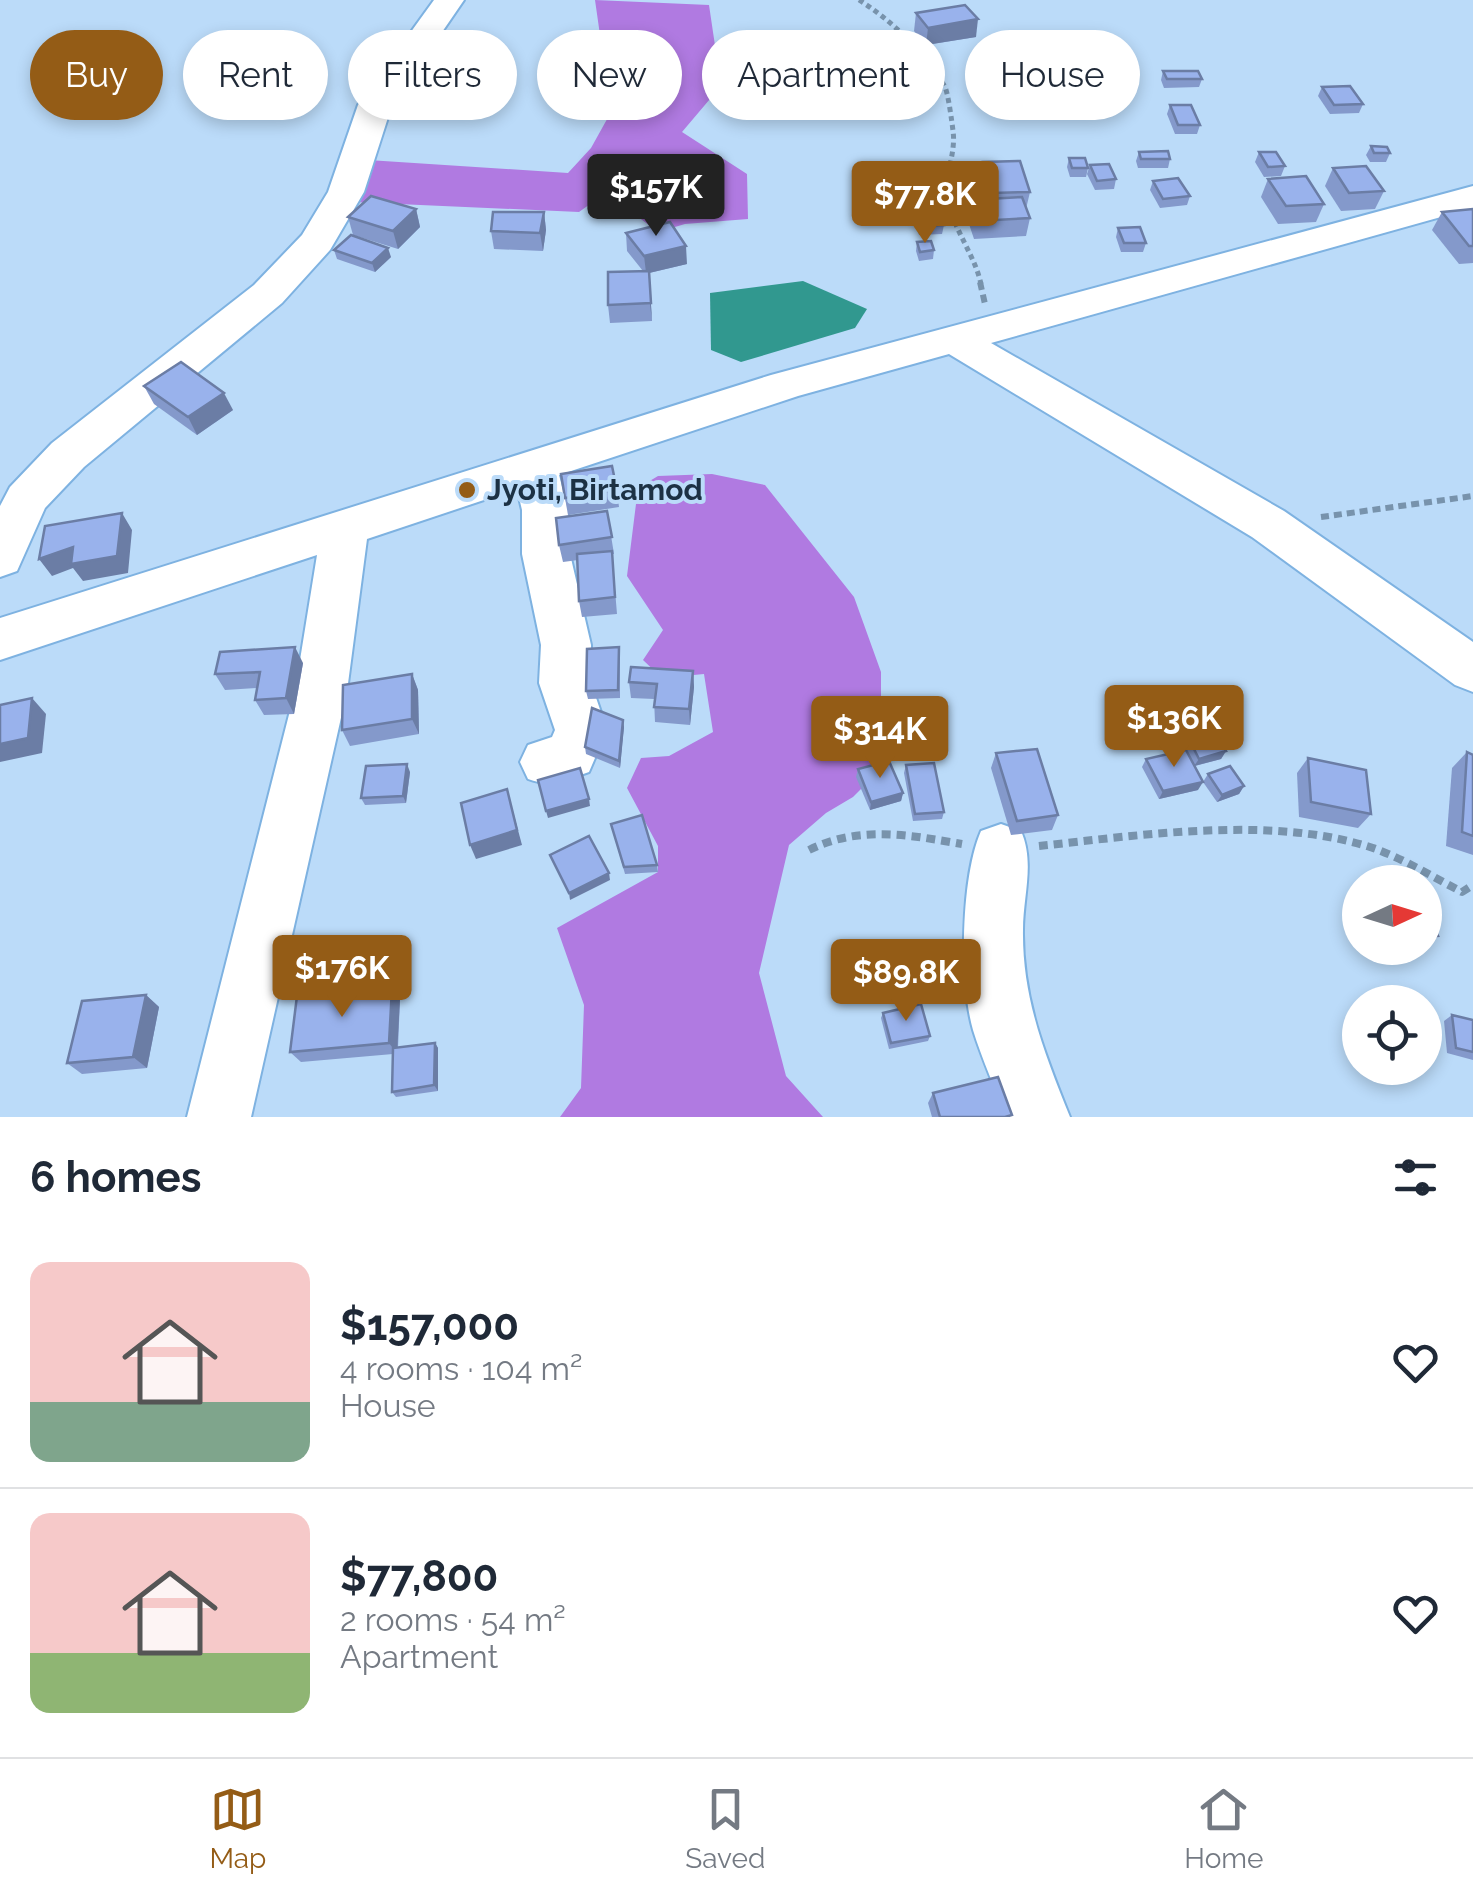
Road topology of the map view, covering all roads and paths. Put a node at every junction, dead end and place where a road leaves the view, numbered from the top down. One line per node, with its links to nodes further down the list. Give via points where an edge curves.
1 (449, 0): 9 (street, via 376,106 346,192 317,242 268,294 68,455 26,499)
2 (859, 0): 4 (path, via 919,52 947,90 954,133 947,191 985,296)
3 (1473, 197): 4 (street)
4 (970, 335): 5 (street, via 752,396); 7 (street)
5 (535, 470): 8 (street); 12 (street, via 566,645 565,683 581,730 570,755)
6 (1473, 496): 7 (path)
7 (1268, 524): 11 (street)
8 (344, 528): 10 (street); 16 (street, via 321,691)
9 (0, 558)
10 (0, 639)
11 (1473, 670)
12 (548, 762)
13 (809, 850): 14 (path, via 832,836 863,831)
14 (1001, 850): 15 (path, via 1161,833 1258,832 1362,844 1462,892); 17 (street, via 993,932 1003,1027)
15 (1473, 885)
16 (218, 1117)
17 (1038, 1117)

